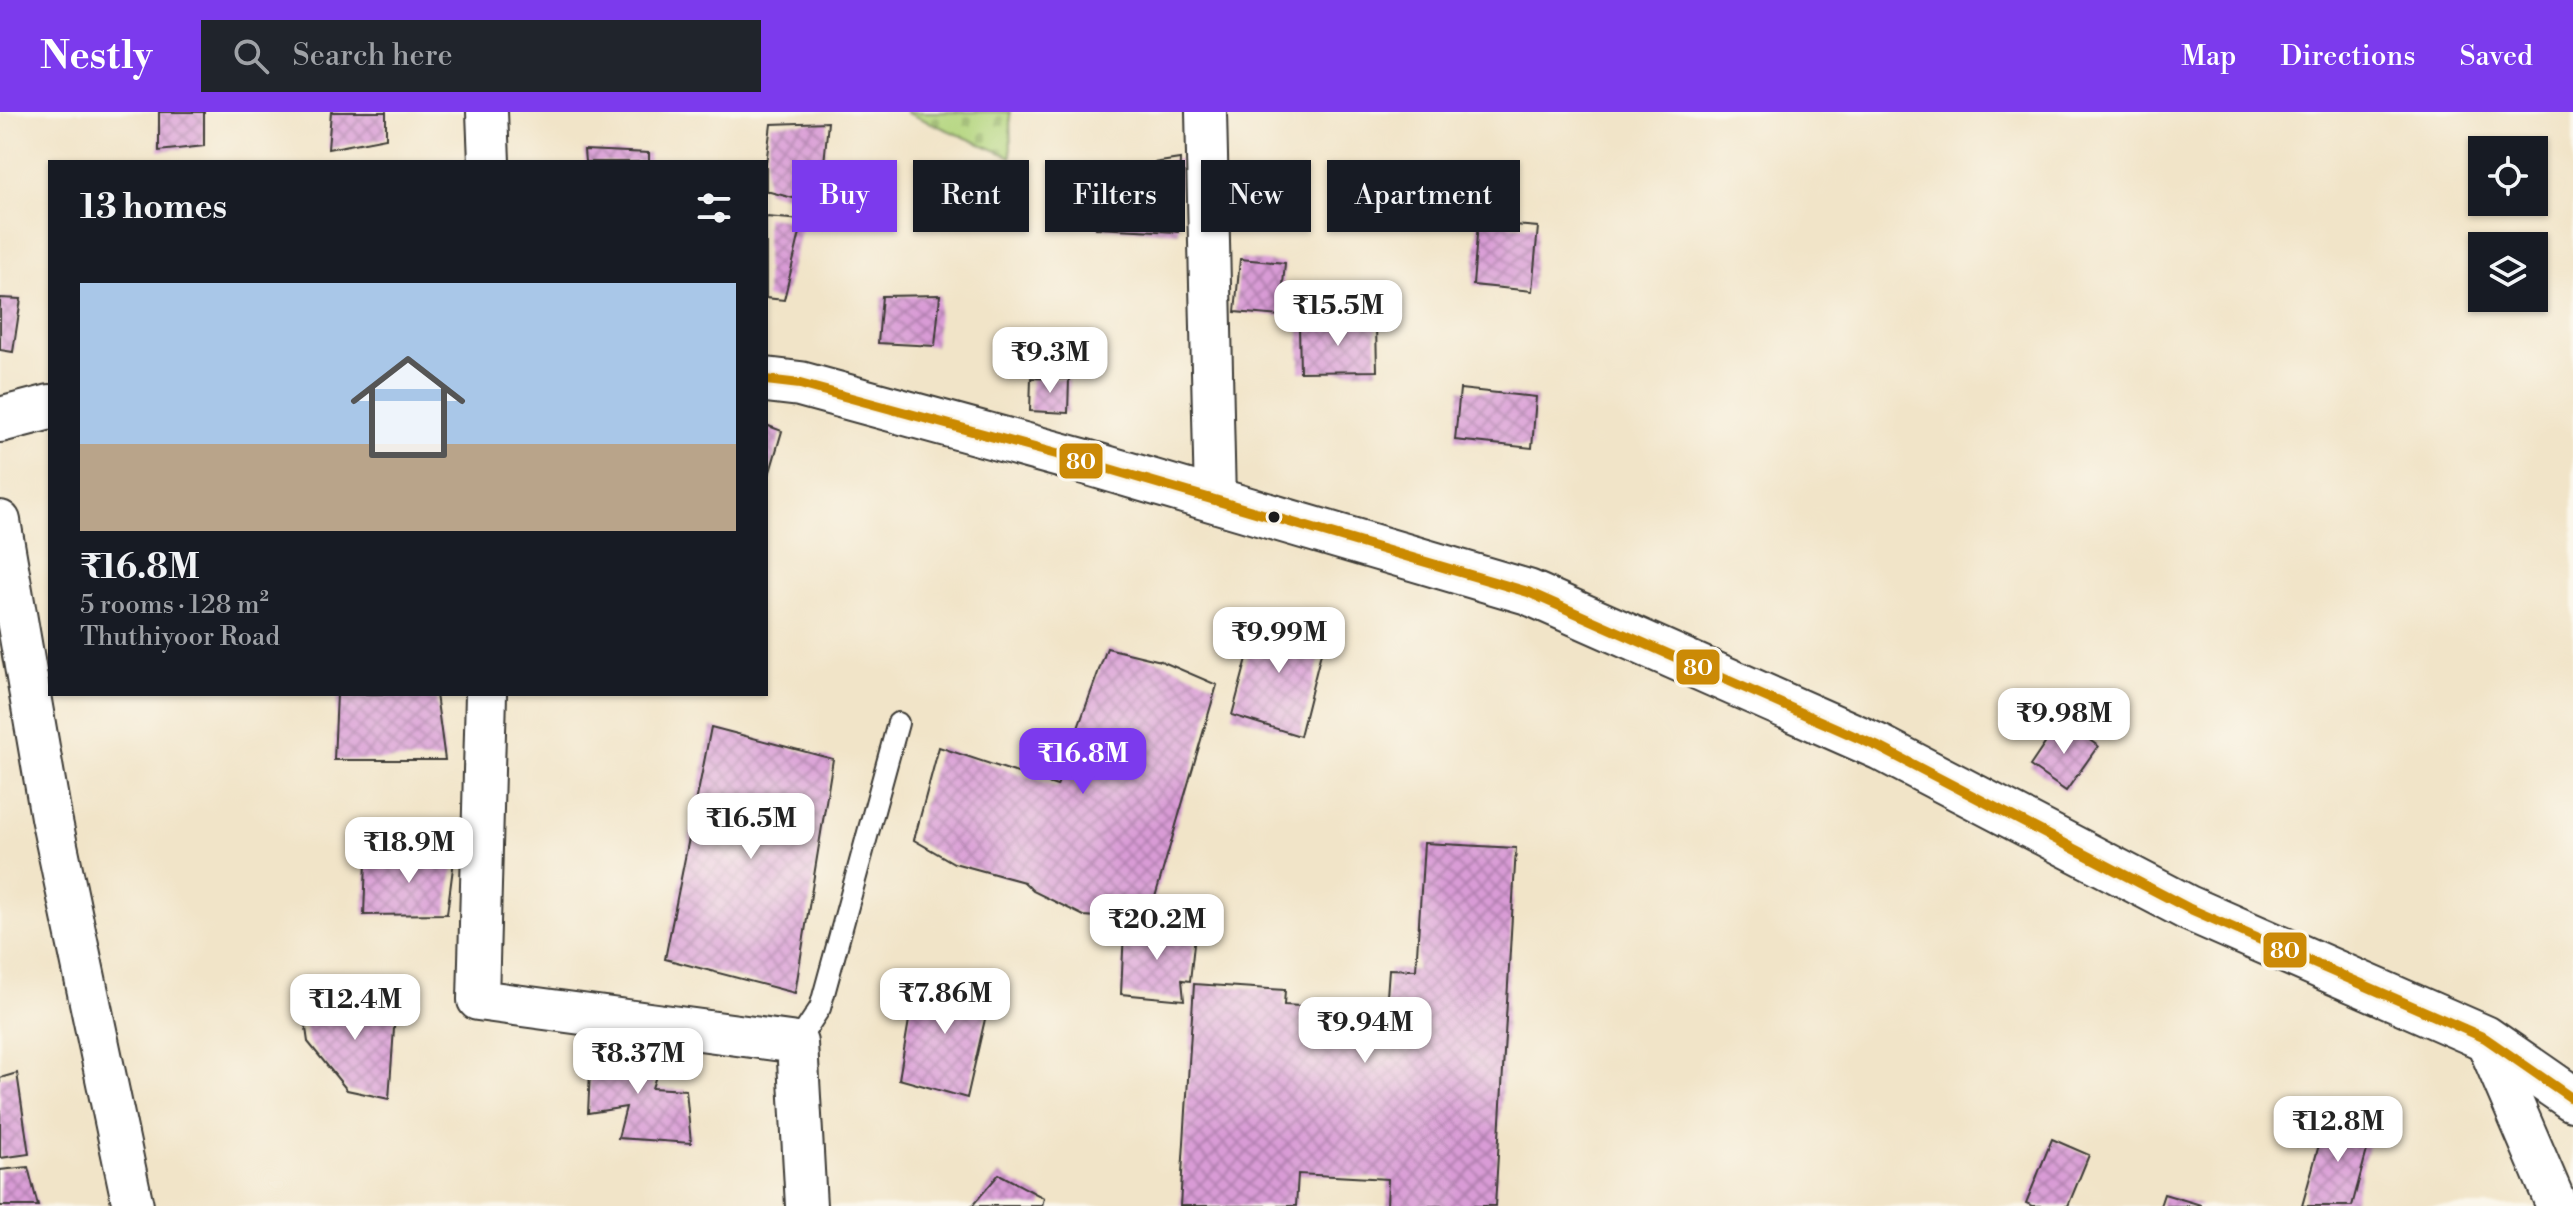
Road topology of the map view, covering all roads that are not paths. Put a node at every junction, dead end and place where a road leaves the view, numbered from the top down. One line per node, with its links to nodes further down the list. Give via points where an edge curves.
1 (487, 112): 3 (street)
2 (1206, 112): 7 (street)
3 (489, 160)
4 (768, 380): 7 (main road, via 800,384)
5 (48, 408): 6 (main road)
6 (0, 420)
7 (1215, 500): 11 (main road, via 1528,592 1881,748 2188,908)
8 (0, 521): 14 (street, via 51,817)
9 (486, 696): 12 (street, via 478,1000)
10 (898, 723): 12 (lane, via 820,1008)
11 (2485, 1038): 13 (main road); 16 (street)
12 (797, 1043): 15 (street)
13 (2573, 1099)
14 (133, 1206)
15 (806, 1206)
16 (2557, 1206)

